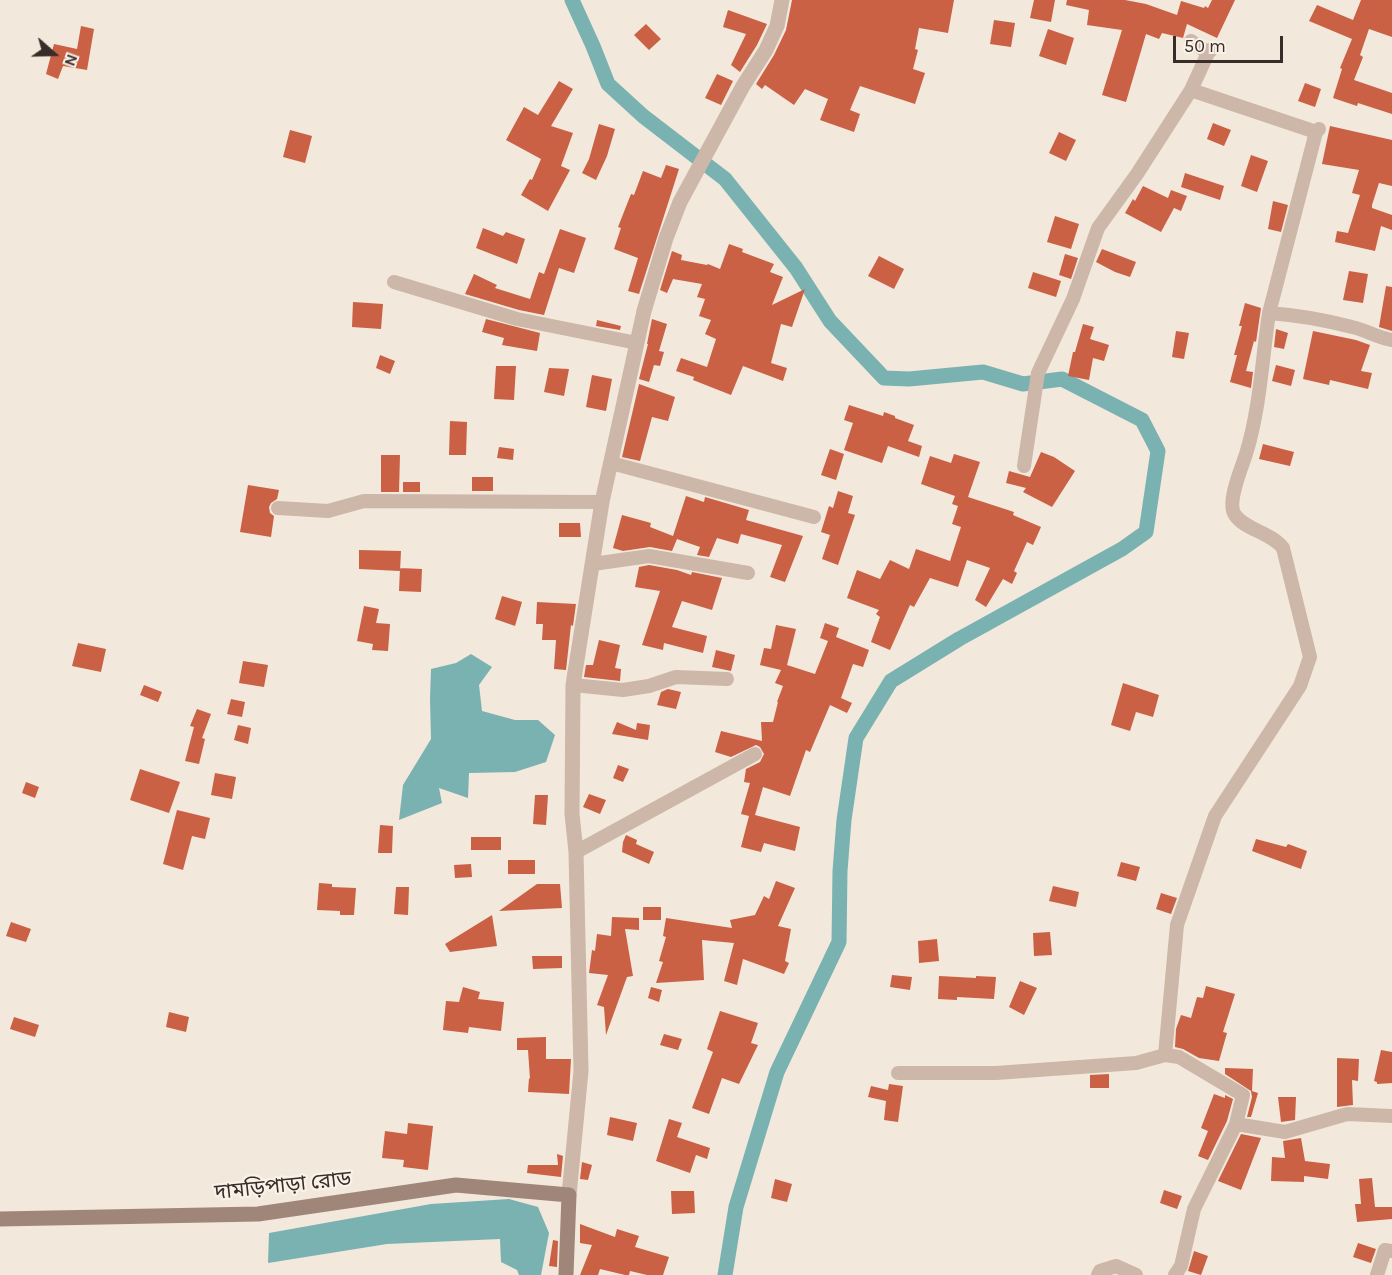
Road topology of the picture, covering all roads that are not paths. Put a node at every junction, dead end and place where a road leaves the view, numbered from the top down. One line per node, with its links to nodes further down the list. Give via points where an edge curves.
1 (782, 0): 7 (street, via 777,26 766,50 680,202 644,311)
2 (1191, 40): 3 (street, via 1210,51)
3 (1191, 90): 5 (street, via 1317,131); 9 (street, via 1098,228 1073,299 1038,373)
4 (394, 282): 7 (street, via 516,319)
5 (1269, 313): 6 (street, via 1355,327); 19 (street, via 1252,435 1232,501 1233,514 1283,548 1310,657 1300,686 1215,816 1177,925)
6 (1392, 340)
7 (638, 343): 8 (street)
8 (611, 463): 10 (street); 12 (street)
9 (1024, 466)
10 (602, 502): 11 (street, via 364,501 328,511); 13 (street)
11 (278, 508)
12 (814, 517)
13 (593, 564): 14 (street, via 649,556); 16 (street)
14 (748, 573)
15 (727, 679): 16 (street, via 676,676 623,690)
16 (573, 685): 18 (street, via 572,813)
17 (755, 754): 18 (street)
18 (576, 852): 23 (street, via 581,1071)
19 (1165, 1055): 20 (street, via 1136,1063 1008,1072); 22 (street, via 1179,1057 1243,1095)
20 (898, 1073)
21 (1392, 1116): 22 (street, via 1347,1114 1285,1132)
22 (1236, 1124): 29 (street, via 1194,1209 1181,1266)
23 (569, 1195): 24 (main road, দামড়িপাড়া রোড, via 456,1185 258,1214); 26 (main road)
24 (0, 1219)
25 (1392, 1251): 30 (street, via 1385,1250)
26 (566, 1275)
27 (1098, 1275): 28 (street, via 1116,1266)
28 (1136, 1275)
29 (1175, 1275)
30 (1377, 1275)

